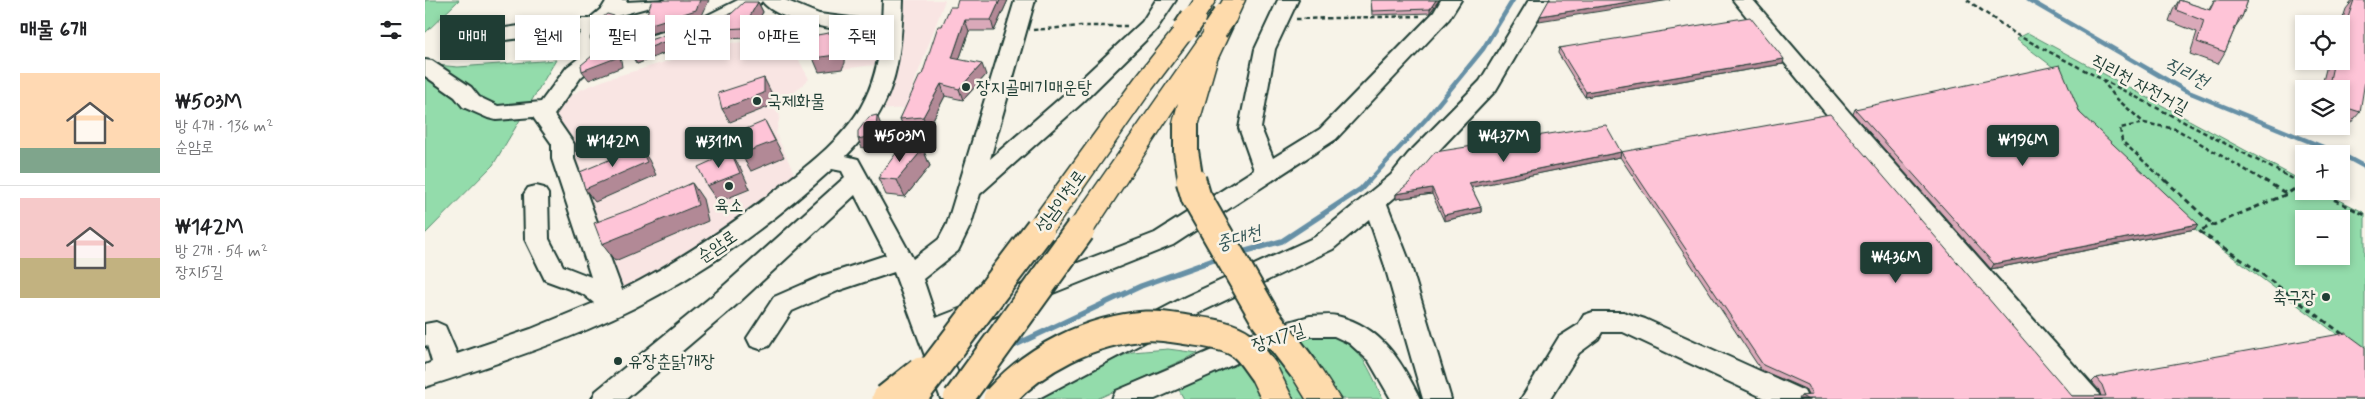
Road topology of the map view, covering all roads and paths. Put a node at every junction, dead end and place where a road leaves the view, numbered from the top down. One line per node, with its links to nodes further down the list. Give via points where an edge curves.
1 (654, 0): 11 (street)
2 (753, 0): 23 (street, via 709,24)
3 (771, 0): 17 (street, via 787,11)
4 (893, 0): 14 (street, 순암로)
5 (1025, 0): 20 (street)
6 (1166, 0): 19 (street)
7 (1288, 0): 16 (street)
8 (1539, 0): 39 (street, via 1489,85 1399,181)
9 (1743, 0): 62 (street)
10 (1967, 0): 27 (path, 직리천 자전거길, via 2017,35)
11 (614, 6): 13 (street)
12 (1447, 7): 16 (path); 31 (street, via 1328,134)
13 (605, 15)
14 (892, 15)
15 (1209, 16): 47 (highway, 성남이천로, bridge, via 1144,83 1041,229); 53 (highway, 성남이천로, bridge, via 1080,230); 57 (highway, bridge, via 1186,123 1189,178 1196,197 1266,319)
16 (1278, 19): 31 (street, via 1265,49 1250,128)
17 (829, 24)
18 (590, 25): 22 (street)
19 (1149, 26): 20 (path, via 1081,26); 34 (street, via 1074,98)
20 (1015, 31): 34 (street)
21 (590, 33): 24 (street, via 583,46)
22 (505, 34)
23 (655, 42)
24 (590, 59): 28 (street, via 574,72)
25 (888, 60): 30 (street, 순암로, via 879,94 855,131)
26 (425, 66): 28 (street, via 463,92 471,102 496,113)
27 (2101, 79): 29 (path, via 2116,98); 33 (path, 직리천 자전거길)
28 (548, 109): 43 (street, via 543,115 563,144 563,159)
29 (2144, 122): 37 (path, via 2176,129); 41 (path, via 2121,128 2122,141)
30 (829, 160): 32 (street, via 850,165); 43 (street, 순암로, via 708,253)
31 (1267, 173): 47 (street, via 1164,239)
32 (858, 179): 42 (street); 50 (street, via 726,299)
33 (2295, 180)
34 (970, 189): 42 (street, via 949,245)
35 (2295, 189): 37 (path)
36 (536, 194): 43 (street, via 537,239 554,273 592,287)
37 (2287, 194): 41 (path)
38 (2335, 200): 40 (path)
39 (1374, 202): 55 (street, via 1324,243 1194,304); 59 (street, via 1397,263)
40 (2365, 215)
41 (2213, 225): 46 (path, via 2199,231)
42 (904, 268): 45 (street, via 831,282 783,304); 47 (street)
43 (614, 305): 48 (street, 순암로, via 527,341)
44 (425, 335): 48 (street, via 436,333)
45 (760, 338)
46 (2349, 339)
47 (937, 342): 51 (highway, bridge); 52 (highway, 성남이천로, bridge); 53 (street)
48 (436, 372)
49 (1271, 385): 54 (highway, bridge, via 1242,345 1169,326 1138,327 1089,338 1050,356 1007,387)
50 (606, 399)
51 (887, 399)
52 (911, 399)
53 (956, 399)
54 (997, 399)
55 (1011, 399)
56 (1126, 399): 58 (street, 장지7길, via 1266,339 1310,326 1336,326 1358,335 1379,353)
57 (1324, 399)
58 (1406, 399)
59 (1437, 399)
60 (1535, 399): 61 (street, via 1569,345 1589,332 1593,322 1623,322)
61 (1794, 399)
62 (2087, 399)

